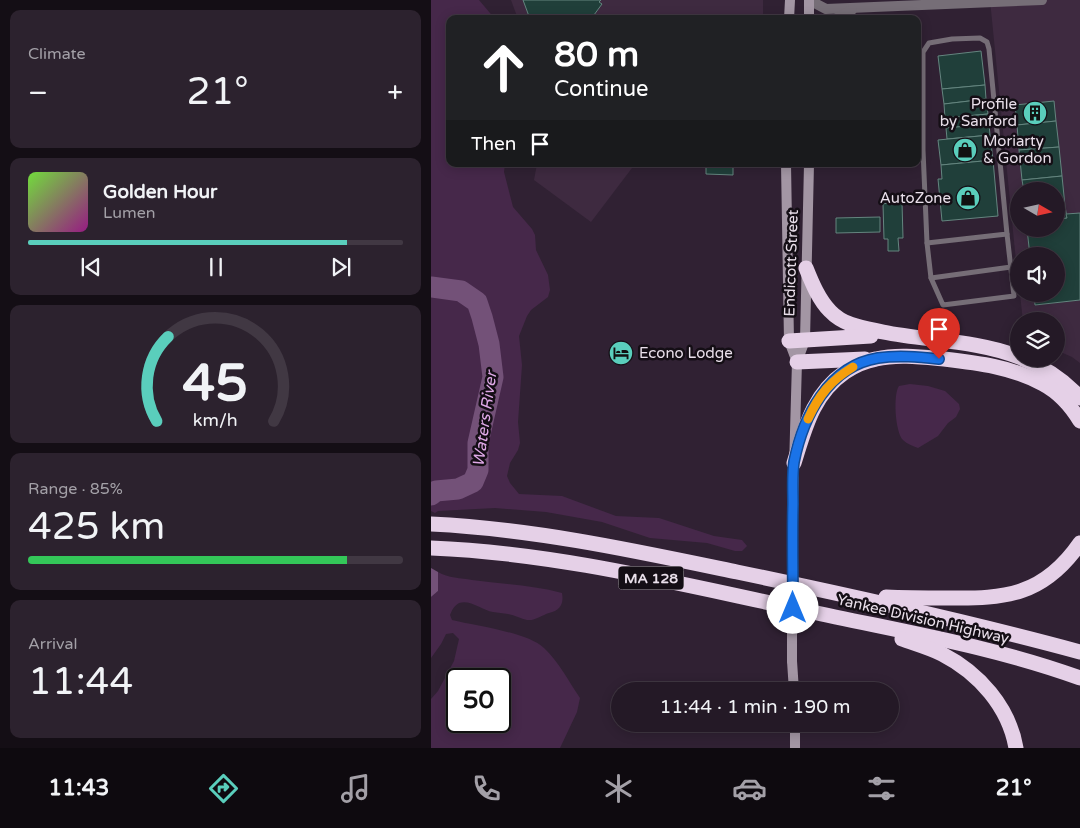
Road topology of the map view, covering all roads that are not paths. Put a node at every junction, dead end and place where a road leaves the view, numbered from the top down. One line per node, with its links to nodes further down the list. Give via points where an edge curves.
1 (790, 0): 5 (main road)
2 (809, 0): 4 (street, via 826,9); 6 (main road)
3 (1042, 0): 4 (street)
4 (855, 8): 7 (street)
5 (789, 15)
6 (809, 15)
7 (842, 15)
8 (921, 117): 12 (lane, via 923,52 929,43 980,38 987,42)
9 (921, 163): 13 (lane)
10 (786, 167): 21 (main road, Endicott Street)
11 (809, 167): 16 (main road, Endicott Street)
12 (1007, 234): 13 (lane); 14 (lane)
13 (927, 243): 17 (lane)
14 (1010, 259)
15 (1010, 267): 17 (lane)
16 (806, 268): 19 (highway, via 830,312 857,327); 20 (main road, Endicott Street)
17 (931, 278): 18 (lane, via 943,305)
18 (1010, 297)
19 (895, 335): 20 (highway); 22 (highway)
20 (805, 340): 21 (highway); 24 (main road, Endicott Street)
21 (789, 341): 24 (main road, Endicott Street)
22 (1010, 354)
23 (877, 358): 24 (highway); 27 (highway, via 923,357 1023,374 1065,400); 28 (highway, via 851,368 824,391 808,419)
24 (797, 362): 28 (main road, Endicott Street)
25 (1041, 367): 26 (highway)
26 (1080, 398)
27 (1080, 421)
28 (794, 463): 36 (main road, Endicott Street, bridge)
29 (438, 524): 32 (highway, Yankee Division Highway / MA 128, via 606,545)
30 (1080, 543): 32 (highway, via 1061,567 1044,581 1009,595)
31 (437, 548): 33 (highway, Yankee Division Highway / MA 128, via 522,556 605,569)
32 (858, 597): 34 (highway, Yankee Division Highway / MA 128)
33 (857, 622): 35 (highway, Yankee Division Highway / MA 128, via 1011,657); 39 (highway, via 942,654 964,667 997,702 1009,723)
34 (1080, 652)
35 (1080, 678)
36 (793, 682)
37 (795, 732): 38 (main road)
38 (795, 748)
39 (1016, 748)

